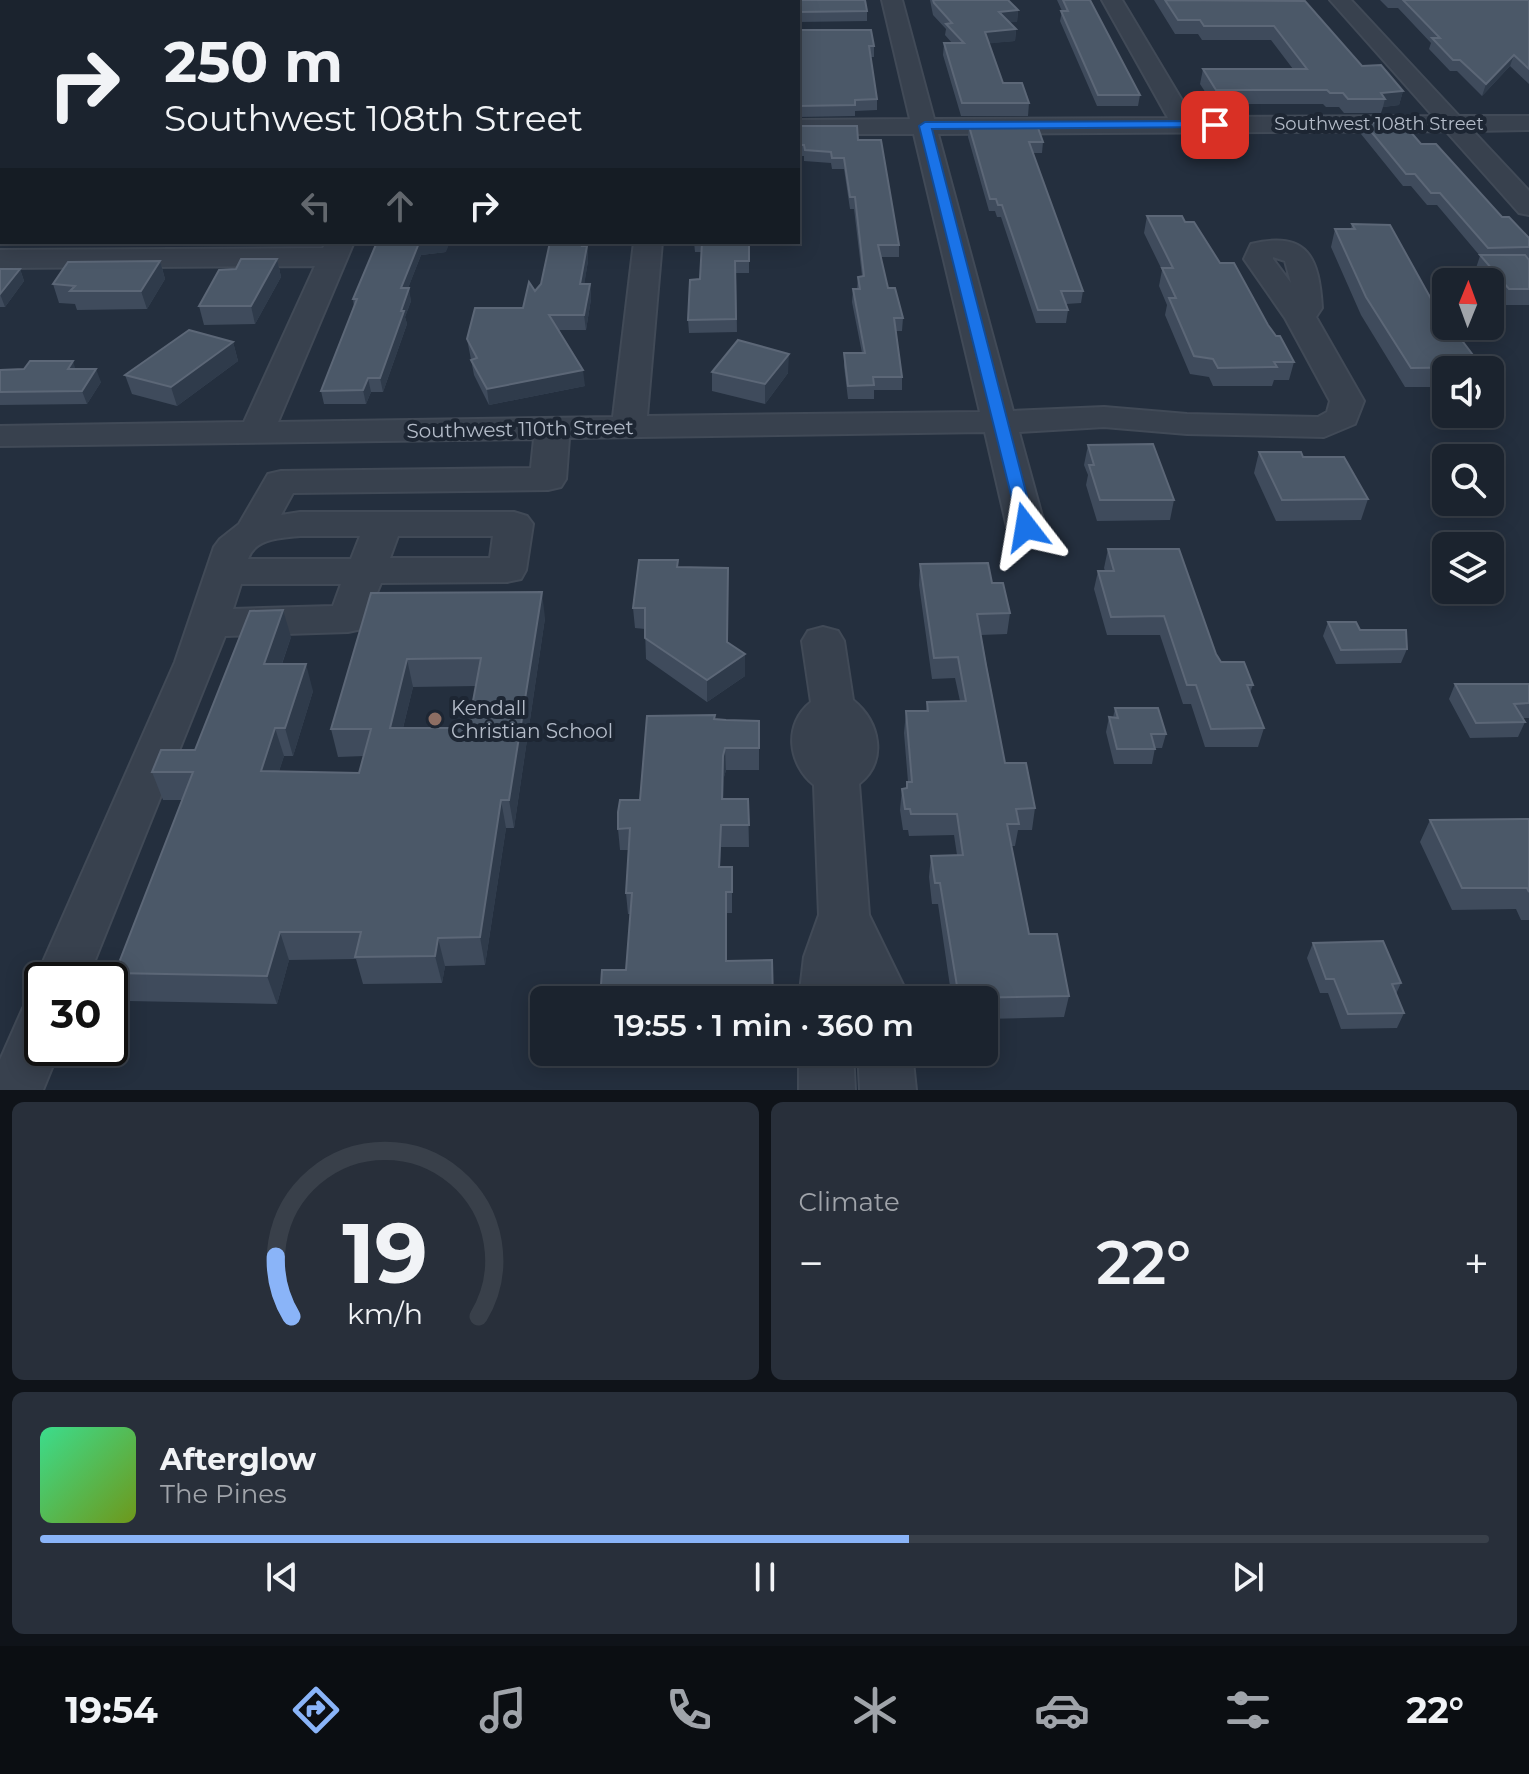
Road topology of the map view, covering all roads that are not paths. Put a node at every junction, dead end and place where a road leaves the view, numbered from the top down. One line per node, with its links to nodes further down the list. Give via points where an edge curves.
1 (892, 0): 7 (street, via 888,30)
2 (1112, 0): 6 (street)
3 (1340, 0): 5 (street)
4 (1529, 123): 5 (street, Southwest 108th Street)
5 (1456, 124): 6 (street, Southwest 108th Street); 9 (street)
6 (1184, 125): 7 (street, Southwest 108th Street)
7 (925, 126): 8 (street, Southwest 108th Street); 14 (street)
8 (800, 127)
9 (1529, 207)
10 (648, 244): 15 (street)
11 (337, 249): 12 (street); 17 (street)
12 (0, 259)
13 (1300, 317): 14 (street, Southwest 110th Street, via 1347,401 1335,424 1308,429 1187,424 1152,432)
14 (1001, 421): 15 (street, Southwest 110th Street); 20 (street)
15 (629, 427): 16 (street, Southwest 110th Street)
16 (552, 429): 17 (street, Southwest 110th Street); 21 (street, via 548,479 281,482)
17 (256, 433): 18 (street, Southwest 110th Street)
18 (0, 436)
19 (383, 524): 21 (street, via 300,524); 22 (street); 22 (street, via 514,524 507,570)
20 (1026, 527)
21 (254, 531): 23 (street, via 233,547)
22 (367, 571): 23 (street); 24 (street, via 348,619)
23 (225, 572): 24 (street)
24 (209, 623): 27 (street)
25 (823, 641): 26 (street, via 833,707 815,722 816,762 836,778)
26 (844, 915): 28 (street, via 832,944); 29 (street)
27 (69, 962)
28 (825, 986)
29 (878, 986)
30 (25, 1066): 33 (street)
31 (826, 1066): 34 (street)
32 (886, 1066): 35 (street)
33 (15, 1090)
34 (827, 1090)
35 (888, 1090)

